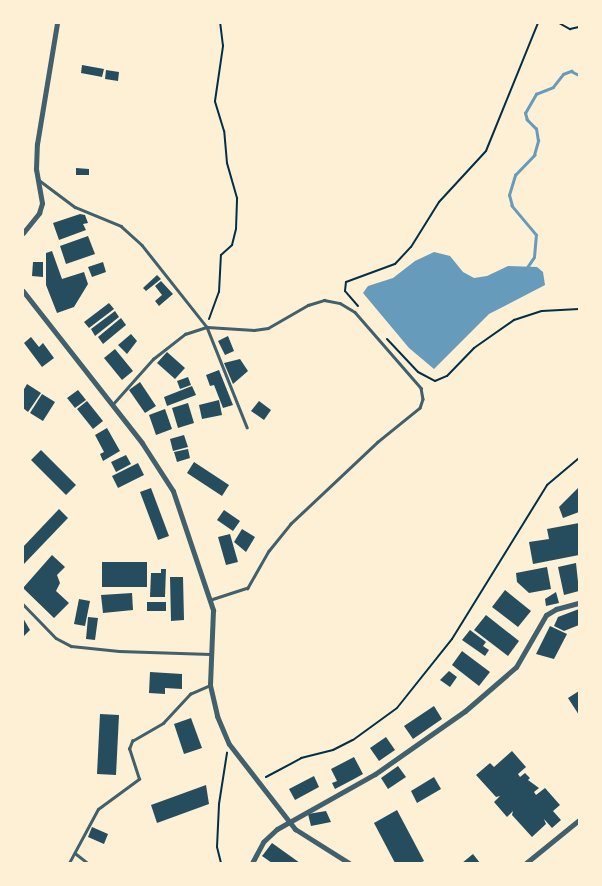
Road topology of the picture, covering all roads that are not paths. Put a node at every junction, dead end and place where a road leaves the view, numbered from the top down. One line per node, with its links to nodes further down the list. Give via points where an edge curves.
1 (57, 23): 2 (street, via 37,144)
2 (39, 180): 3 (street, via 39,213); 5 (lane, via 75,207 129,231)
3 (23, 233)
4 (23, 291): 6 (street)
5 (207, 327): 6 (lane, via 185,334 165,348); 7 (lane); 8 (lane, via 263,329 316,302 340,303 363,320 413,374 424,399 291,524 248,588)
6 (111, 405): 8 (street, via 173,491)
7 (247, 427)
8 (210, 600): 11 (street)
9 (579, 603): 14 (street, via 545,615 516,667 458,717 375,774)
10 (23, 604): 11 (lane, via 55,638 71,646)
11 (211, 654): 12 (street)
12 (210, 685): 14 (street, via 229,744); 15 (lane, via 194,691 163,723 132,741 129,749 139,779 98,809)
13 (579, 820): 20 (street)
14 (288, 821): 18 (street, via 263,842); 19 (street)
15 (75, 853): 16 (lane); 17 (lane)
16 (69, 863)
17 (88, 863)
18 (252, 863)
19 (349, 863)
20 (526, 863)

